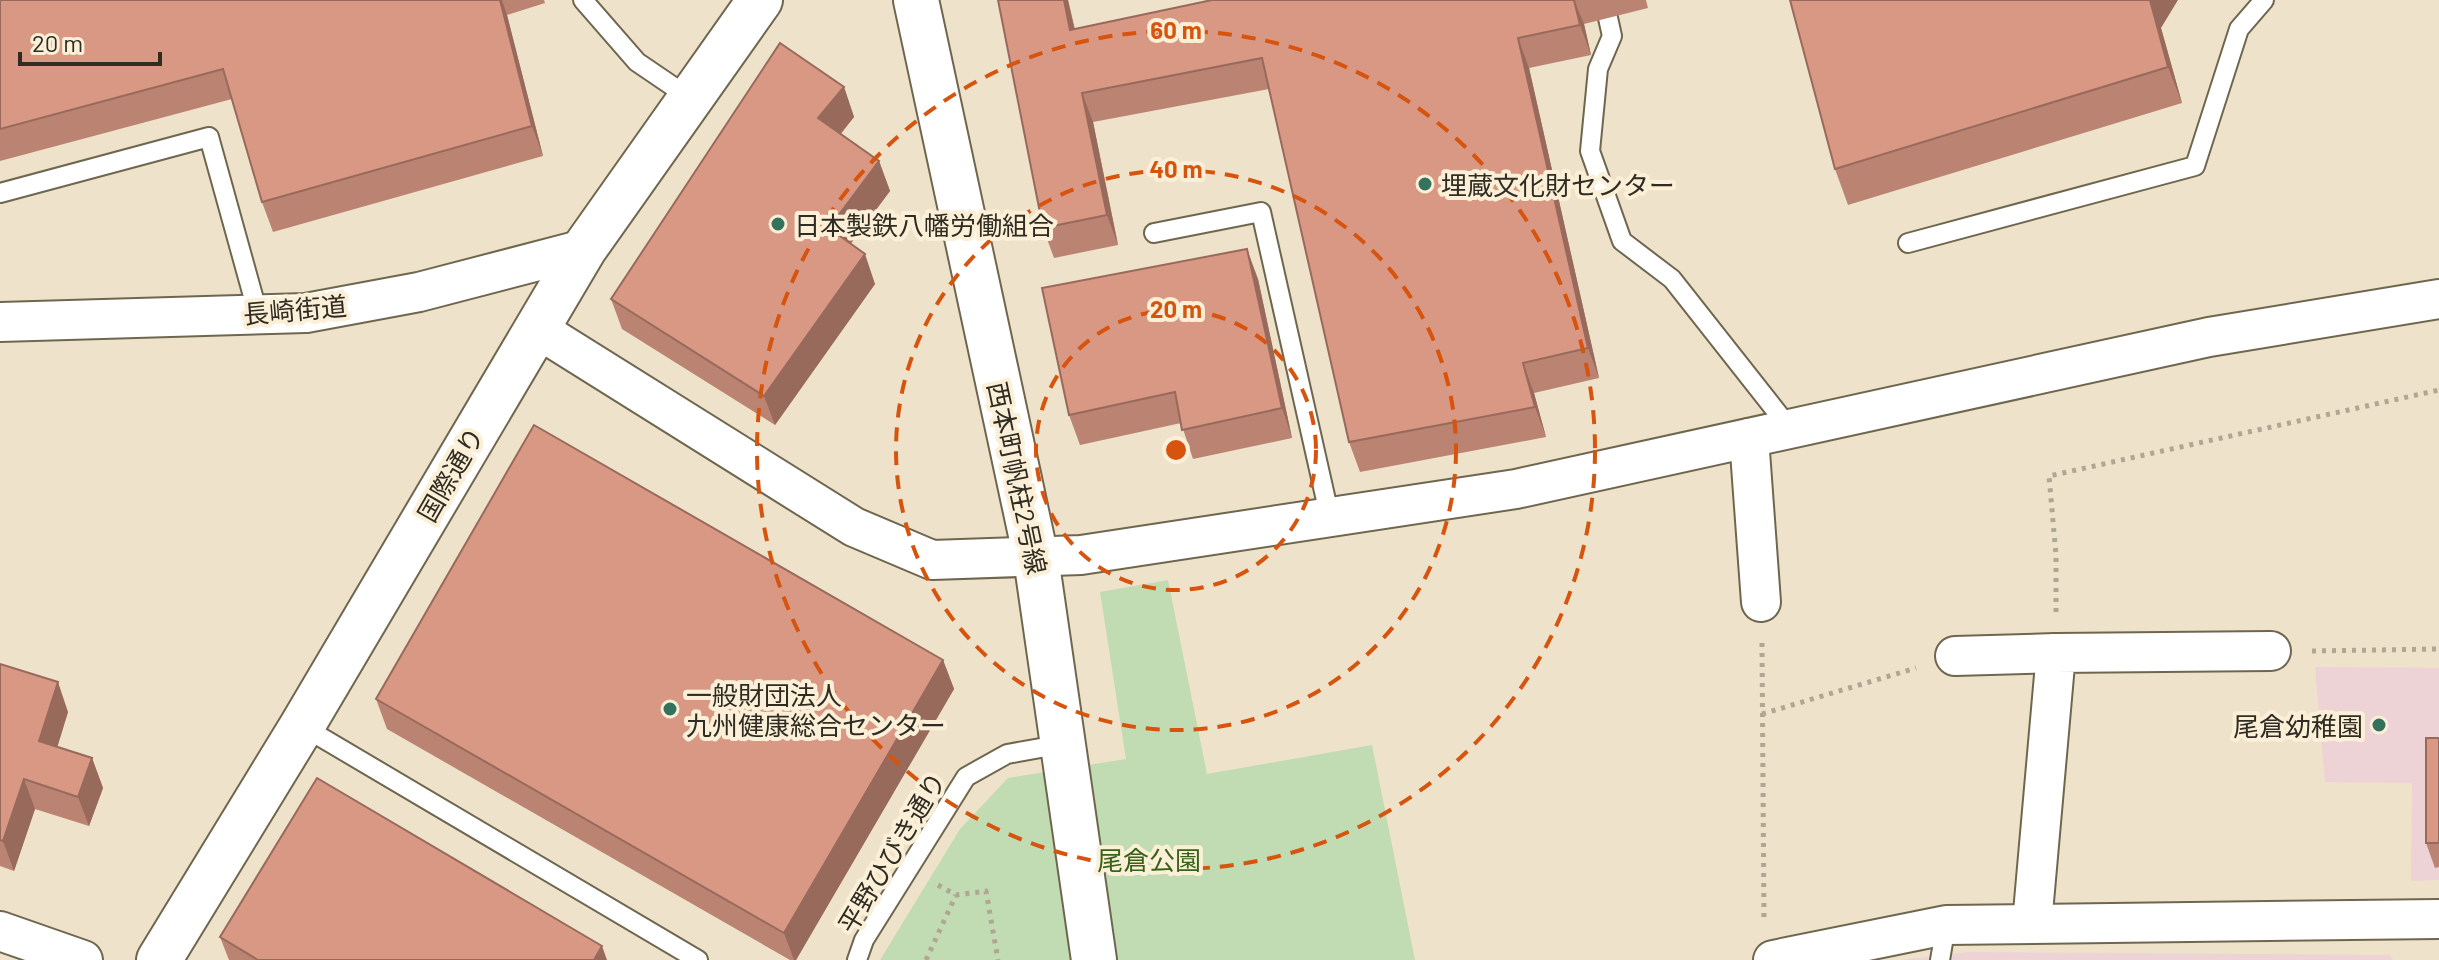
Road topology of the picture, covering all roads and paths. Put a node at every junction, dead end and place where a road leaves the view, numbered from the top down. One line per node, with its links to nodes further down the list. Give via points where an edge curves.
1 (583, 0): 6 (lane, via 637,62)
2 (760, 0): 6 (street, 国際通り)
3 (916, 0): 19 (street, 西本町帆柱2号線)
4 (1604, 0): 16 (lane, via 1612,36 1598,69 1590,151 1622,241 1672,279)
5 (2264, 0): 9 (lane, via 2239,29 2195,166)
6 (690, 98): 10 (street, 国際通り)
7 (0, 193): 12 (lane, via 209,137)
8 (1154, 233): 18 (lane, via 1261,212)
9 (1908, 243)
10 (584, 249): 12 (street, 長崎街道, via 419,292 306,313); 14 (street, 国際通り)
11 (2439, 299): 16 (street, via 2209,337)
12 (258, 314): 13 (street, 長崎街道)
13 (0, 322)
14 (536, 328): 19 (street, via 854,527 932,560); 26 (street, 国際通り)
15 (2439, 390): 23 (path, via 2049,476)
16 (1791, 430): 17 (street)
17 (1749, 438): 18 (street, via 1516,489); 20 (street)
18 (1330, 518): 19 (street)
19 (1036, 558): 27 (street, 西本町帆柱2号線)
20 (1761, 602): 25 (path)
21 (2439, 649): 22 (path)
22 (2271, 651): 23 (street)
23 (2056, 653): 24 (street); 29 (street)
24 (1955, 656): 25 (path)
25 (1762, 714): 32 (path)
26 (302, 726): 34 (street, 国際通り); 35 (lane)
27 (1063, 744): 36 (lane, 平野ひびき通り, via 1007,754 966,777 864,940); 39 (street, 西本町帆柱2号線)
28 (2439, 919): 29 (street)
29 (2032, 924): 31 (street)
30 (0, 931): 33 (street)
31 (1943, 942): 32 (street)
32 (1769, 945)
33 (83, 960)
34 (159, 960)
35 (698, 960)
36 (857, 960)
37 (926, 960): 38 (path, via 956,895 986,891)
38 (998, 960)
39 (1094, 960)

